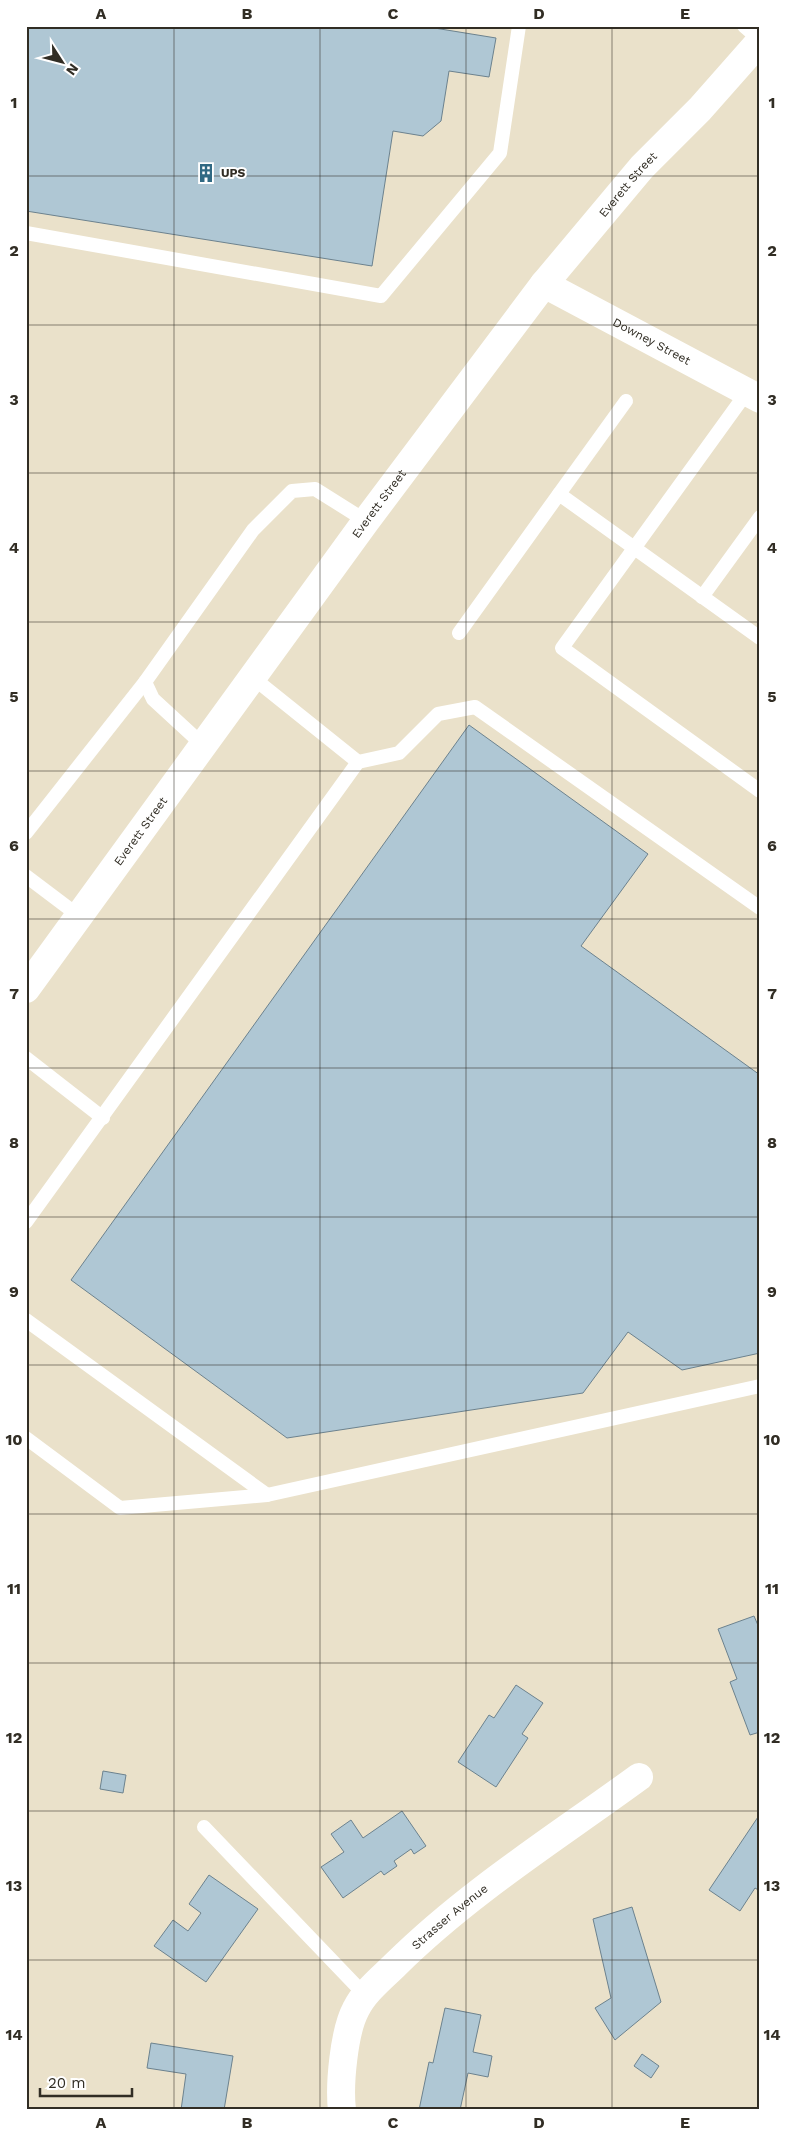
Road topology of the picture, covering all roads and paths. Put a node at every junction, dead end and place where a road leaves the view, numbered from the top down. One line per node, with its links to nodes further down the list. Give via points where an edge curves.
1 (519, 26): 4 (lane, via 500,154 381,296)
2 (744, 26): 3 (lane)
3 (760, 40): 5 (street, Everett Street, via 700,109 642,167)
4 (26, 233)
5 (544, 284): 6 (street, Downey Street); 10 (street, Everett Street)
6 (753, 396): 11 (lane)
7 (626, 401): 8 (lane)
8 (559, 494): 11 (lane); 13 (lane)
9 (760, 517): 12 (lane)
10 (366, 521): 15 (street, Everett Street); 16 (lane, via 316,489 292,491 253,530)
11 (634, 548): 12 (lane); 19 (lane, via 562,648)
12 (702, 597): 14 (lane)
13 (459, 633)
14 (760, 638)
15 (252, 677): 17 (street, Everett Street); 18 (lane)
16 (146, 682): 17 (lane, via 152,699); 20 (lane)
17 (203, 745): 23 (street, Everett Street)
18 (358, 762): 22 (lane, via 400,753 438,714 475,707); 26 (lane)
19 (760, 791)
20 (26, 833)
21 (26, 876): 23 (lane)
22 (760, 908)
23 (79, 916): 24 (street, Everett Street)
24 (26, 989)
25 (26, 1058): 26 (lane)
26 (103, 1118): 27 (lane)
27 (26, 1222)
28 (26, 1320): 31 (lane)
29 (760, 1386): 31 (lane)
30 (26, 1438): 31 (lane, via 120,1508)
31 (267, 1494)
32 (639, 1777): 34 (street, Strasser Avenue, via 507,1870 415,1945)
33 (204, 1827): 34 (lane)
34 (365, 1995): 35 (street, Strasser Avenue, via 355,2010 345,2050)
35 (342, 2110)

